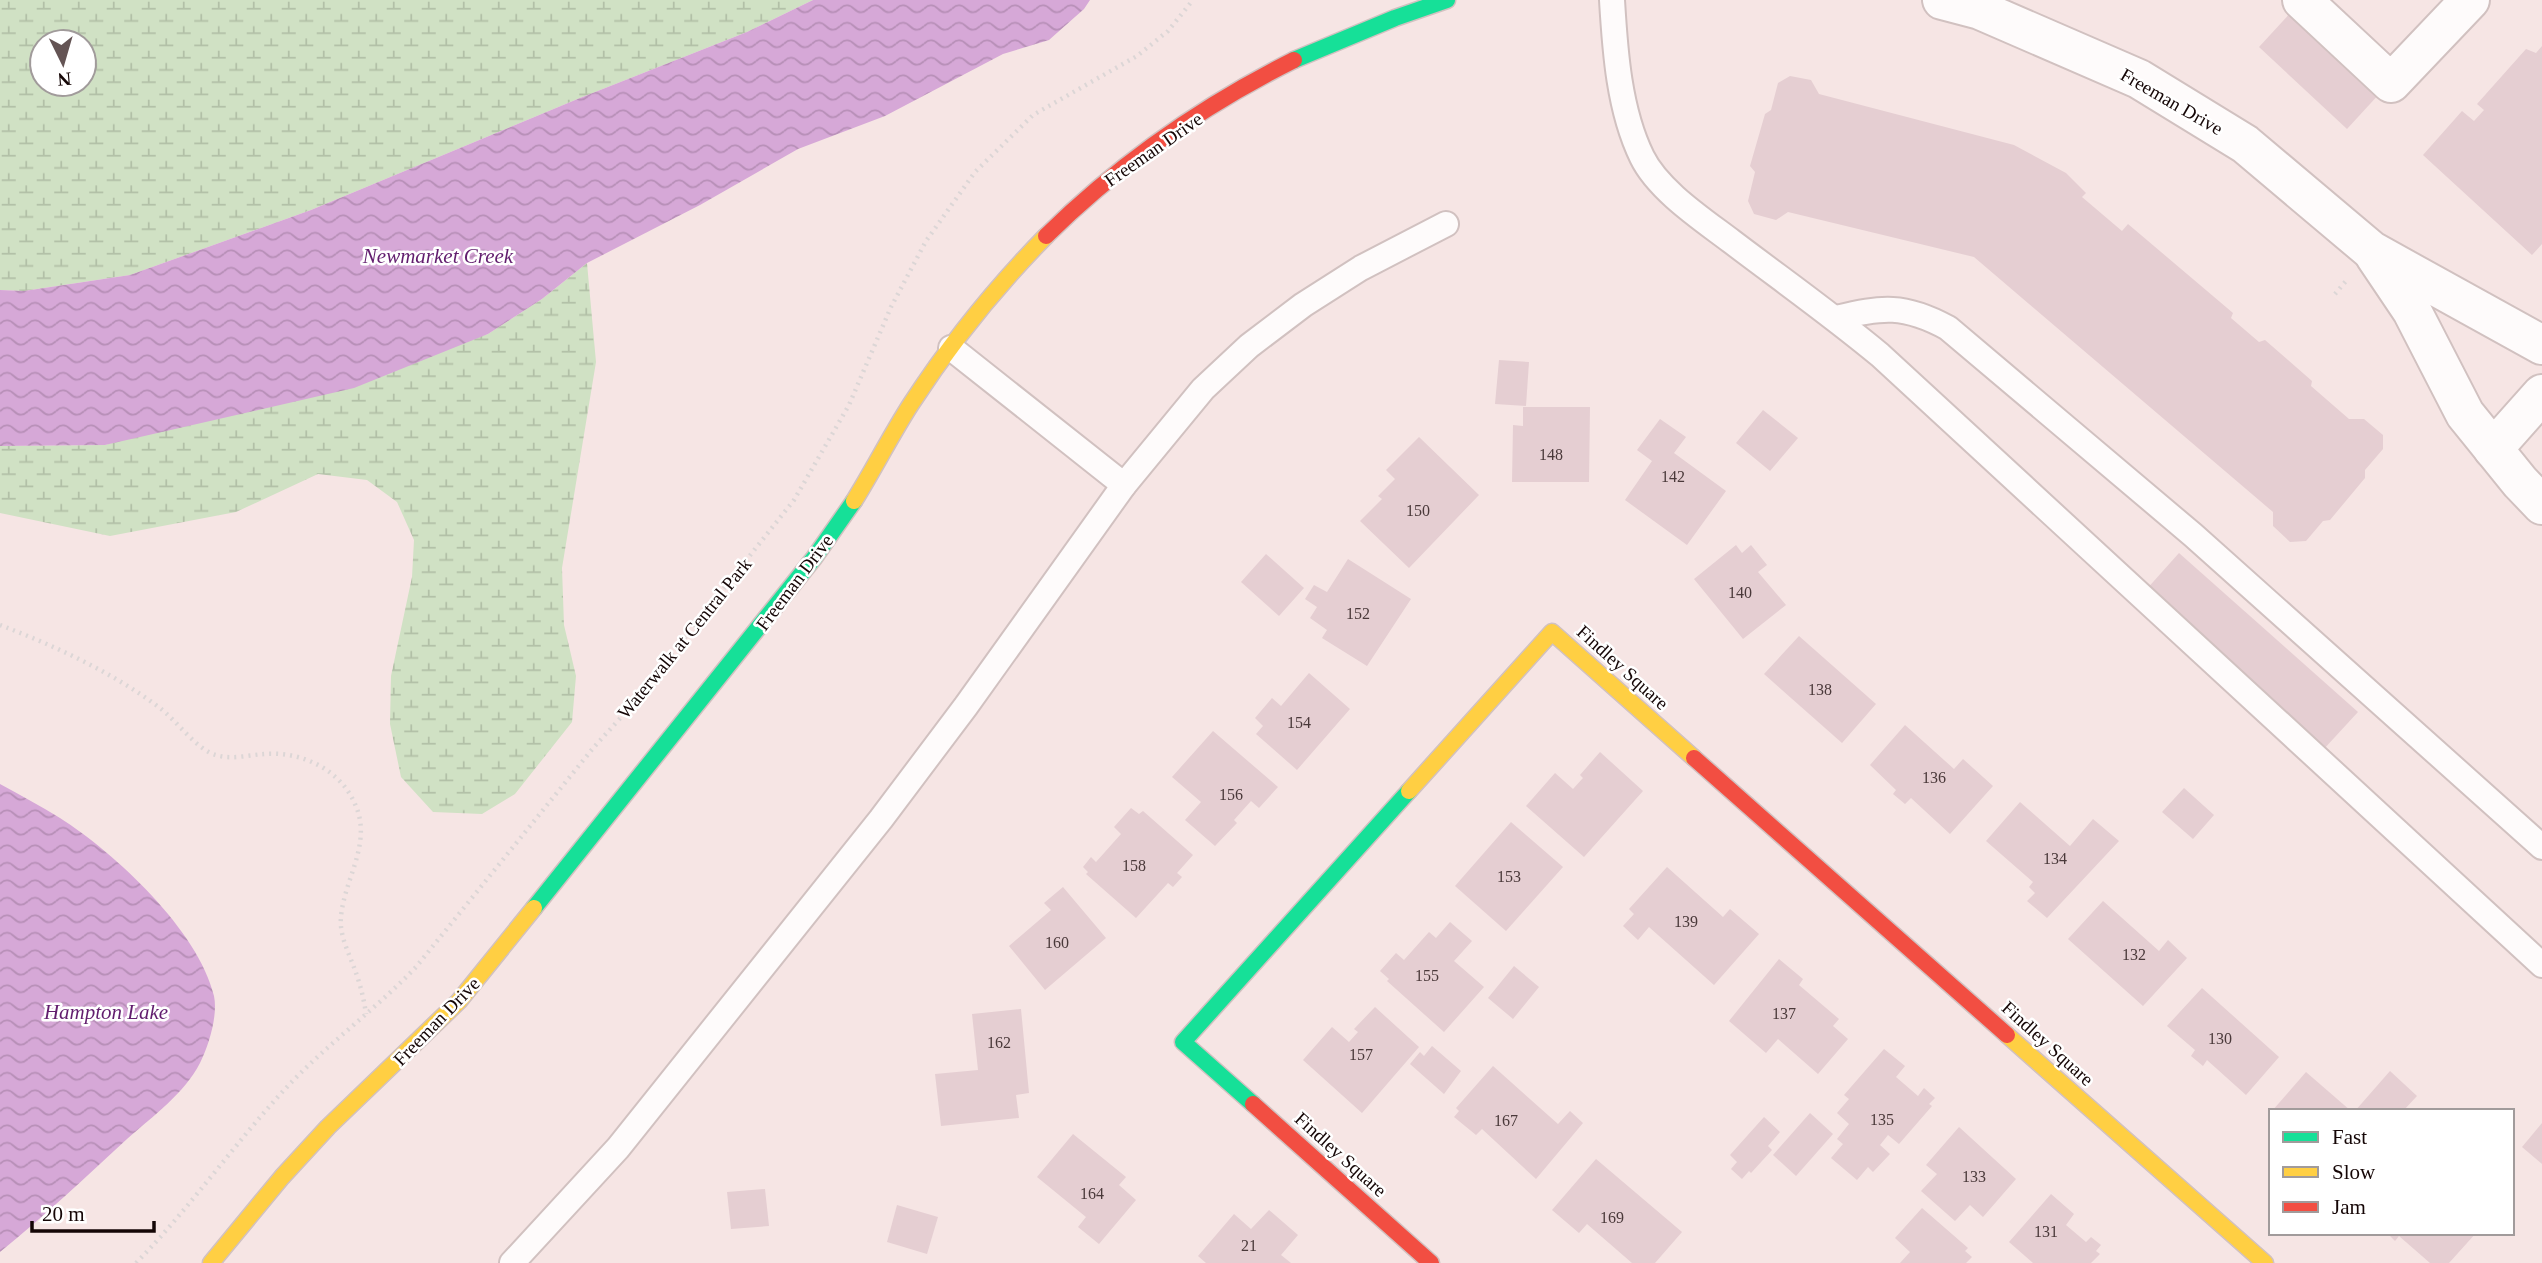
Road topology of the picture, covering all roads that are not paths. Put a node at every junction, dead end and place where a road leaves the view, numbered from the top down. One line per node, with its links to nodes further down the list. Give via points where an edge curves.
1 (1447, 0): 11 (street, Freeman Drive, via 1353,34 1288,64 1160,139 1062,219)
2 (1612, 0): 9 (lane, via 1631,129 1653,174 1688,207)
3 (1942, 0): 6 (street, Freeman Drive)
4 (2302, 0): 5 (street, via 2391,83)
5 (2470, 0)
6 (1981, 5): 8 (street, Freeman Drive, via 2140,79 2245,144)
7 (1446, 224): 14 (lane, via 1360,268 1249,346 1203,389)
8 (2372, 251): 10 (street, Freeman Drive); 13 (street, Freeman Drive, via 2412,311 2465,414)
9 (1836, 318): 16 (lane, via 1872,309 1902,310 1925,315 1948,328 2193,535); 17 (lane)
10 (2542, 345)
11 (951, 348): 14 (lane); 18 (street, Freeman Drive, via 814,558 509,939 440,1021 282,1177)
12 (2542, 394): 13 (street)
13 (2493, 449): 15 (street, Freeman Drive)
14 (1124, 485): 19 (lane, via 881,819 618,1148)
15 (2542, 505)
16 (2542, 847)
17 (2542, 965)
18 (211, 1263)
19 (512, 1263)
20 (1431, 1263): 21 (street, Findley Square, via 1183,1042 1552,632)
21 (2265, 1263)

